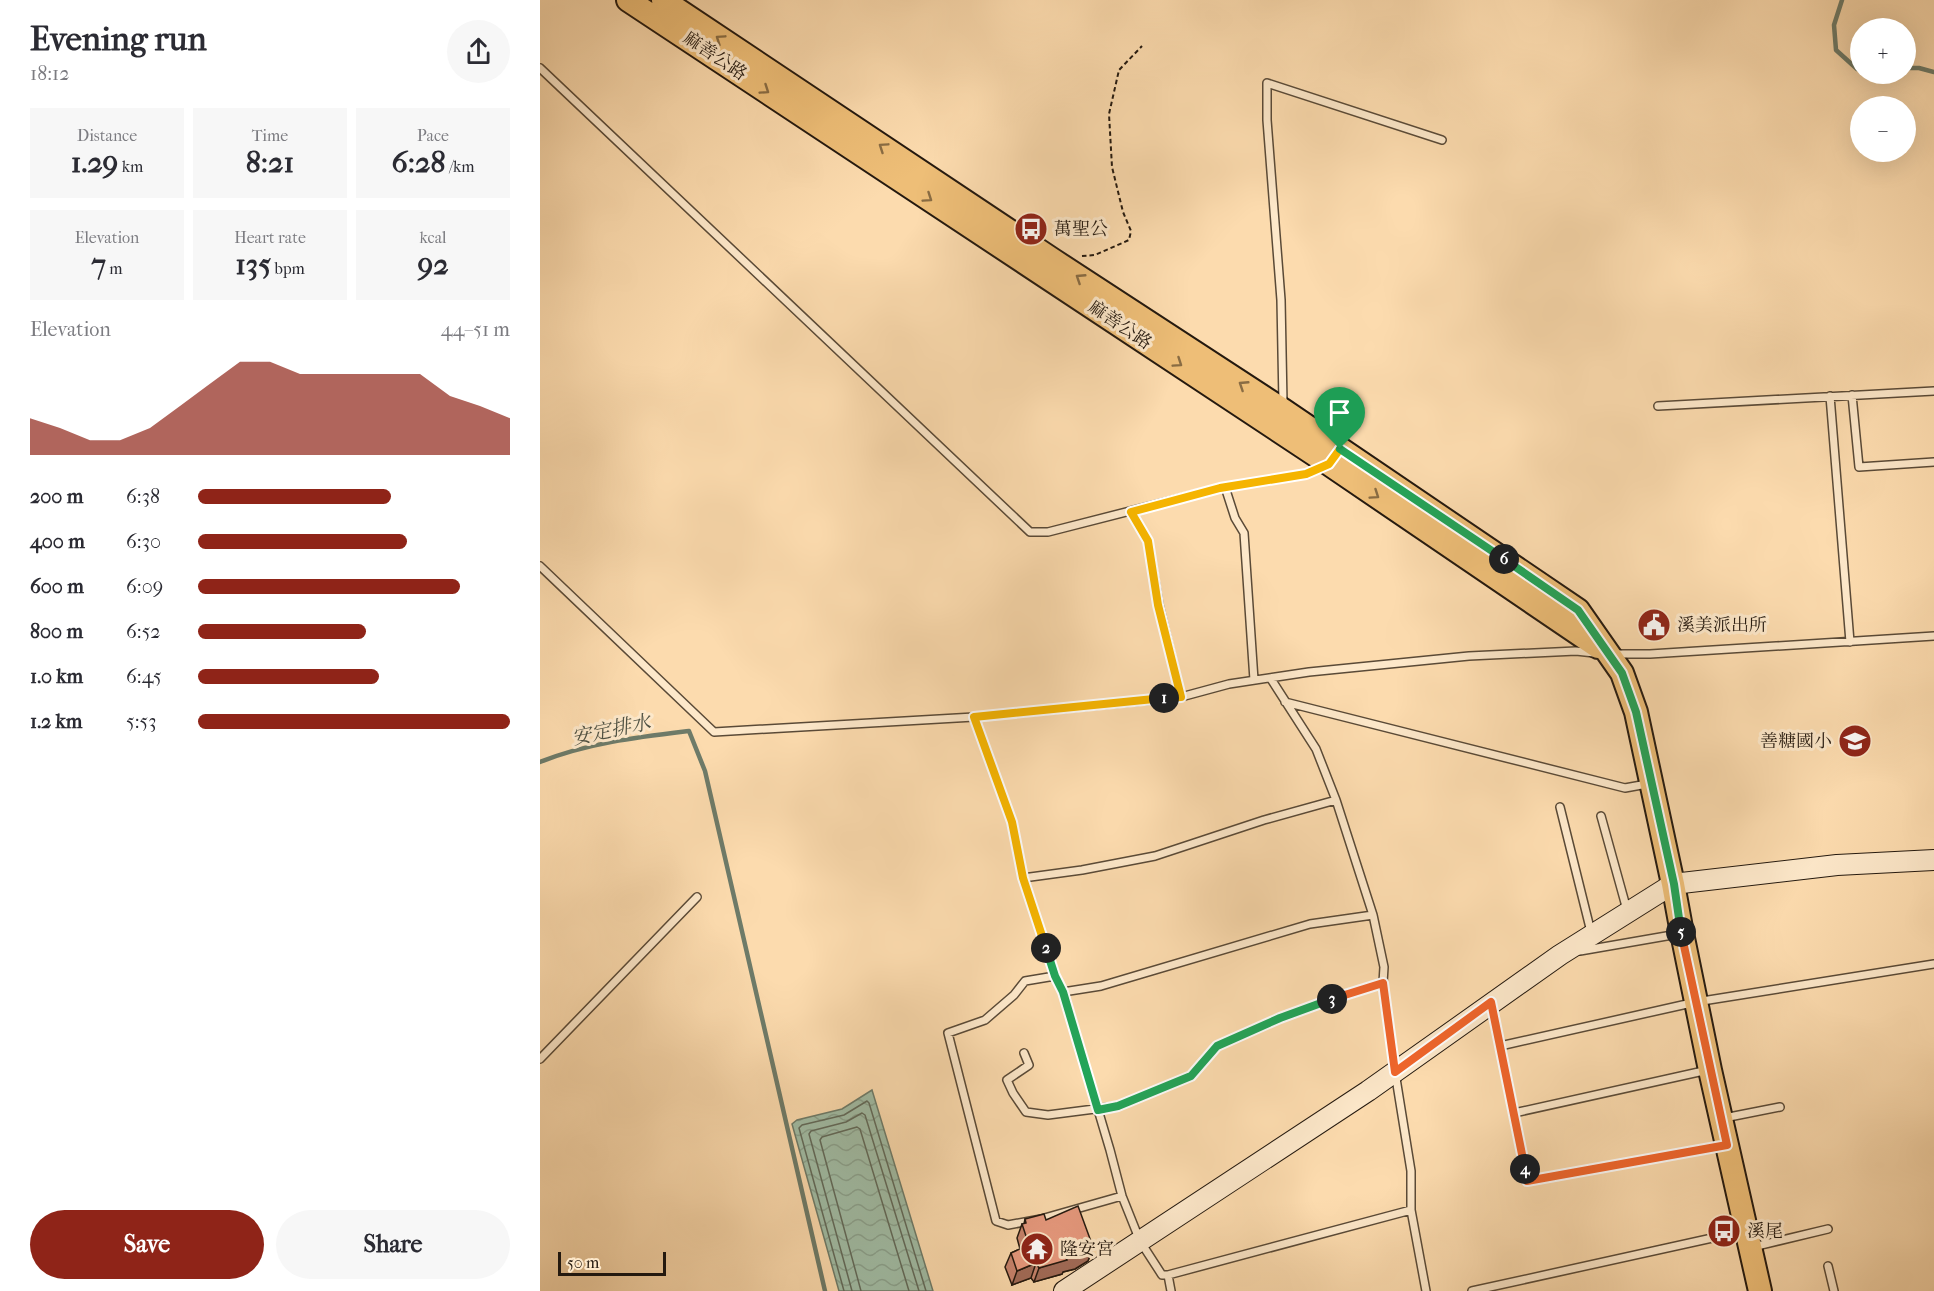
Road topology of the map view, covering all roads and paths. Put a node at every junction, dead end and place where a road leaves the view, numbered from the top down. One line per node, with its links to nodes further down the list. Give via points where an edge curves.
1 (628, 0): 12 (main road, 麻善公路, one-way to 12)
2 (663, 0): 6 (main road, 麻善公路, one-way to 2)
3 (1142, 46): 6 (path, via 1119,70 1108,114 1112,167 1131,231 1129,240 1095,255)
4 (540, 68): 15 (lane, via 1030,532 1048,532)
5 (1442, 140): 11 (lane, via 1267,83 1281,300)
6 (1053, 260): 11 (main road, 麻善公路, one-way to 6)
7 (1934, 391): 8 (lane)
8 (1852, 395): 9 (lane); 13 (lane, via 1859,467)
9 (1830, 396): 10 (lane); 18 (lane)
10 (1659, 406)
11 (1283, 410): 12 (main road, 麻善公路)
12 (1334, 456): 14 (lane, via 1306,474); 19 (main road, 麻善公路, via 1578,610)
13 (1934, 462)
14 (1225, 487): 15 (lane); 21 (lane, via 1244,533)
15 (1131, 512): 22 (lane, via 1148,541 1158,605)
16 (540, 566): 24 (lane, via 714,732)
17 (1934, 636): 18 (lane)
18 (1850, 642): 19 (lane)
19 (1609, 654): 20 (lane, via 1576,651 1469,656); 25 (main road, 麻善公路, via 1631,697)
20 (1271, 679): 21 (lane); 23 (lane)
21 (1254, 680): 22 (lane)
22 (1181, 697): 24 (lane)
23 (1286, 702): 25 (lane, via 1625,788); 26 (lane, via 1316,749)
24 (974, 717): 30 (lane, via 1012,822)
25 (1651, 783): 31 (main road, 麻善公路)
26 (1336, 800): 30 (lane, via 1155,856); 34 (lane)
27 (1560, 807): 36 (lane)
28 (1601, 816): 33 (lane)
29 (1934, 860): 31 (street, via 1837,865)
30 (1023, 878): 39 (lane)
31 (1674, 884): 33 (street); 35 (main road, 麻善公路)
32 (697, 897): 46 (lane)
33 (1627, 913): 36 (street)
34 (1372, 915): 40 (lane, via 1384,967); 41 (lane, via 1310,924 1101,986)
35 (1682, 933): 37 (lane); 43 (main road, 麻善公路)
36 (1591, 934): 37 (street)
37 (1560, 955): 42 (street)
38 (1934, 964): 43 (lane)
39 (1055, 976): 41 (lane); 54 (lane, via 1025,981 985,1020 948,1033 996,1221 1008,1226)
40 (1383, 983): 48 (lane); 50 (lane, via 1280,1018 1217,1046 1191,1076 1118,1106)
41 (1063, 992): 50 (lane)
42 (1491, 1002): 44 (lane); 48 (street)
43 (1696, 1002): 44 (lane); 47 (main road, 麻善公路)
44 (1500, 1046): 51 (lane)
45 (1024, 1053): 50 (lane, via 1029,1065 1007,1080 1026,1112 1047,1116)
46 (540, 1059)
47 (1710, 1070): 51 (lane); 52 (main road, 麻善公路)
48 (1395, 1072): 55 (lane, via 1411,1171); 58 (street)
49 (1780, 1107): 52 (lane)
50 (1098, 1110): 54 (lane)
51 (1514, 1113): 53 (lane, via 1527,1181)
52 (1721, 1118): 53 (main road, 麻善公路)
53 (1727, 1145): 57 (main road, 麻善公路)
54 (1122, 1196): 58 (lane)
55 (1411, 1210): 60 (lane); 63 (lane)
56 (1828, 1229): 57 (lane)
57 (1748, 1239): 64 (lane); 65 (main road, 麻善公路)
58 (1140, 1241): 60 (lane, via 1162,1275); 61 (street)
59 (1828, 1266): 66 (lane)
60 (1168, 1275): 62 (lane)
61 (1064, 1291)
62 (1171, 1291)
63 (1426, 1291)
64 (1472, 1291)
65 (1760, 1291)
66 (1834, 1291)

